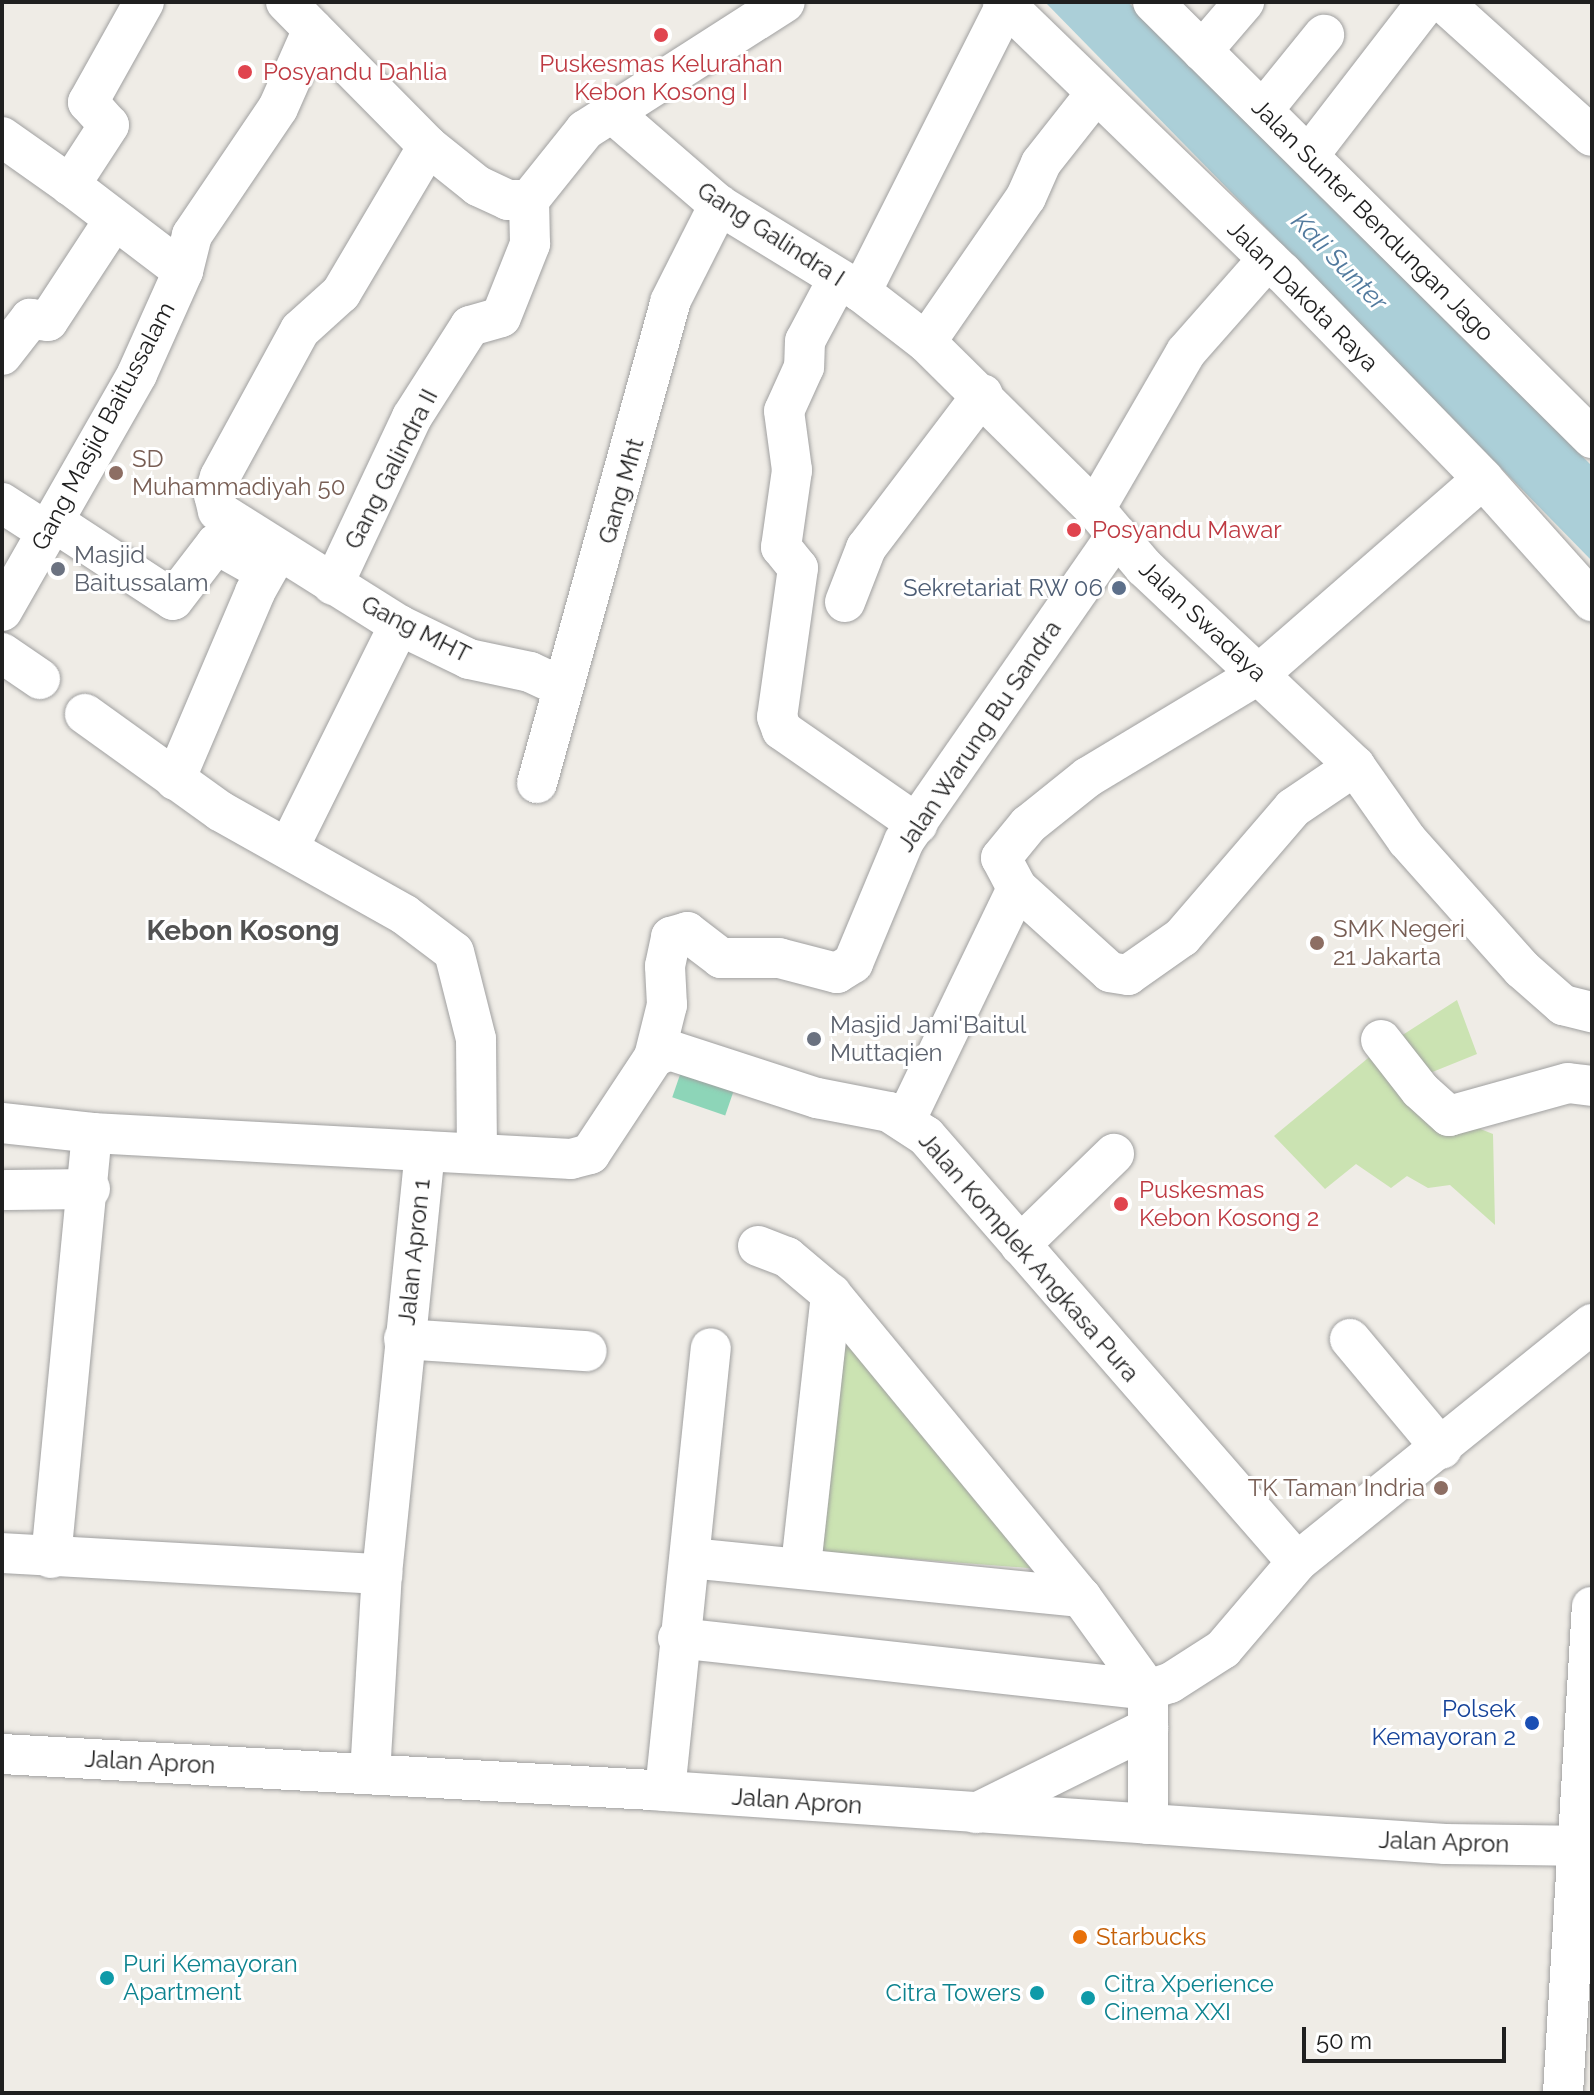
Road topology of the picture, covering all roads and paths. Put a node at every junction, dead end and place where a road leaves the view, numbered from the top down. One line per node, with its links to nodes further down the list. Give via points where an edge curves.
1 (144, 2): 18 (street, via 88,102 109,125)
2 (785, 2): 13 (street)
3 (1244, 2): 10 (street)
4 (1427, 2): 17 (street)
5 (1443, 2): 14 (street)
6 (1157, 3): 10 (street, Jalan Sunter Bendungan Jago)
7 (1005, 4): 11 (street, Jalan Dakota Raya); 24 (street)
8 (300, 16): 16 (street); 23 (street, Gang Masjid Baitussalam, via 278,108 192,235)
9 (1324, 35): 12 (street)
10 (1202, 51): 12 (street, Jalan Sunter Bendungan Jago)
11 (1096, 93): 22 (street, Jalan Dakota Raya); 25 (street, via 1041,163 1026,197)
12 (1263, 110): 17 (street, Jalan Sunter Bendungan Jago)
13 (610, 111): 19 (street, via 585,130); 20 (street, Gang Galindra I)
14 (1592, 136)
15 (2, 137): 18 (street)
16 (428, 146): 19 (street, via 478,186 508,200); 33 (street, Gang MHT, via 341,293 300,330 214,495 222,516)
17 (1309, 155): 28 (street, Jalan Sunter Bendungan Jago)
18 (70, 185): 21 (street)
19 (529, 200): 34 (street, Gang Galindra II, via 530,244 501,317 470,326 412,417)
20 (719, 205): 24 (street, Gang Galindra I); 42 (street, Gang Mht, via 670,302 648,396)
21 (114, 220): 23 (street); 26 (street, via 48,321 30,319)
22 (1268, 259): 29 (street, Jalan Dakota Raya); 31 (street, Jalan Warung Bu Sandra, via 1186,352)
23 (183, 271): 32 (street, Gang Masjid Baitussalam, via 137,374)
24 (850, 285): 25 (street, Jalan Swadaya); 47 (street, via 805,341 804,367 784,411 792,470 781,547 798,568 777,717 782,730)
25 (926, 342): 27 (street, Jalan Swadaya)
26 (2, 355)
27 (983, 394): 31 (street, Jalan Swadaya); 36 (street, via 866,548)
28 (1592, 438)
29 (1483, 479): 35 (street, Jalan Dakota Raya); 40 (street)
30 (2, 503): 32 (street)
31 (1106, 522): 40 (street, Jalan Swadaya); 47 (street, Jalan Warung Bu Sandra)
32 (50, 527): 33 (street, Gang MHT, via 173,600 216,544); 37 (street, Gang Masjid Baitussalam)
33 (272, 561): 34 (street, Gang MHT); 45 (street)
34 (333, 585): 38 (street, Gang MHT)
35 (1592, 601)
36 (845, 602)
37 (2, 611)
38 (399, 625): 42 (street, Gang MHT, via 469,659 530,672); 48 (street, Gang Mht)
39 (2, 653): 41 (street)
40 (1258, 675): 44 (street, Jalan Swadaya); 49 (street, via 1088,777 1028,825 1001,858)
41 (40, 679)
42 (562, 687): 46 (street, Gang Mht)
43 (85, 714): 45 (street)
44 (1355, 766): 49 (street, via 1293,808 1182,937 1128,975 1110,972); 50 (street, Jalan Swadaya, via 1407,840 1522,969 1563,1005)
45 (175, 780): 48 (street)
46 (537, 783)
47 (917, 824): 52 (street, Jalan Warung Bu Sandra, via 853,963 837,973 779,958 721,958 687,932 671,937 665,966 667,1005)
48 (289, 847): 58 (street, via 417,922 454,952 476,1039)
49 (1017, 888): 54 (street)
50 (1592, 1012)
51 (1381, 1040): 53 (street, via 1420,1090 1449,1116 1568,1083)
52 (654, 1057): 54 (street, Jalan Komplek Angkasa Pura, via 669,1050 690,1055 817,1098); 58 (street, via 590,1154 571,1159)
53 (1592, 1086)
54 (906, 1119): 62 (street, Jalan Komplek Angkasa Pura)
55 (2, 1123): 56 (street, Jalan Apron 1)
56 (92, 1133): 57 (street, Jalan Apron 1); 60 (street)
57 (425, 1151): 58 (street); 66 (street, Jalan Apron 1)
58 (477, 1153)
59 (1114, 1154): 62 (street)
60 (90, 1189): 61 (street); 72 (street)
61 (2, 1190)
62 (1020, 1245): 74 (street, Jalan Komplek Angkasa Pura)
63 (758, 1246): 64 (street, via 787,1257)
64 (831, 1294): 75 (street); 77 (street)
65 (1592, 1324): 70 (street, via 1485,1407)
66 (404, 1339): 69 (street); 76 (street, Jalan Apron 1)
67 (1350, 1339): 70 (street)
68 (711, 1348): 73 (street)
69 (587, 1351)
70 (1442, 1449): 74 (street)
71 (2, 1553): 72 (street)
72 (51, 1558): 76 (street)
73 (690, 1558): 75 (street); 79 (street)
74 (1297, 1562): 80 (street, via 1223,1649 1170,1683)
75 (801, 1566): 77 (street)
76 (382, 1574): 82 (street, Jalan Apron 1)
77 (1081, 1597): 80 (street)
78 (1592, 1607): 86 (street)
79 (678, 1638): 80 (street); 83 (street)
80 (1148, 1709): 84 (street); 85 (street)
81 (2, 1754): 82 (street, Jalan Apron)
82 (370, 1774): 83 (street, Jalan Apron)
83 (665, 1791): 84 (street, Jalan Apron)
84 (976, 1813): 85 (street, Jalan Apron)
85 (1148, 1824): 86 (street, Jalan Apron, via 1445,1844)
86 (1584, 1846): 87 (street)
87 (1563, 2093)

